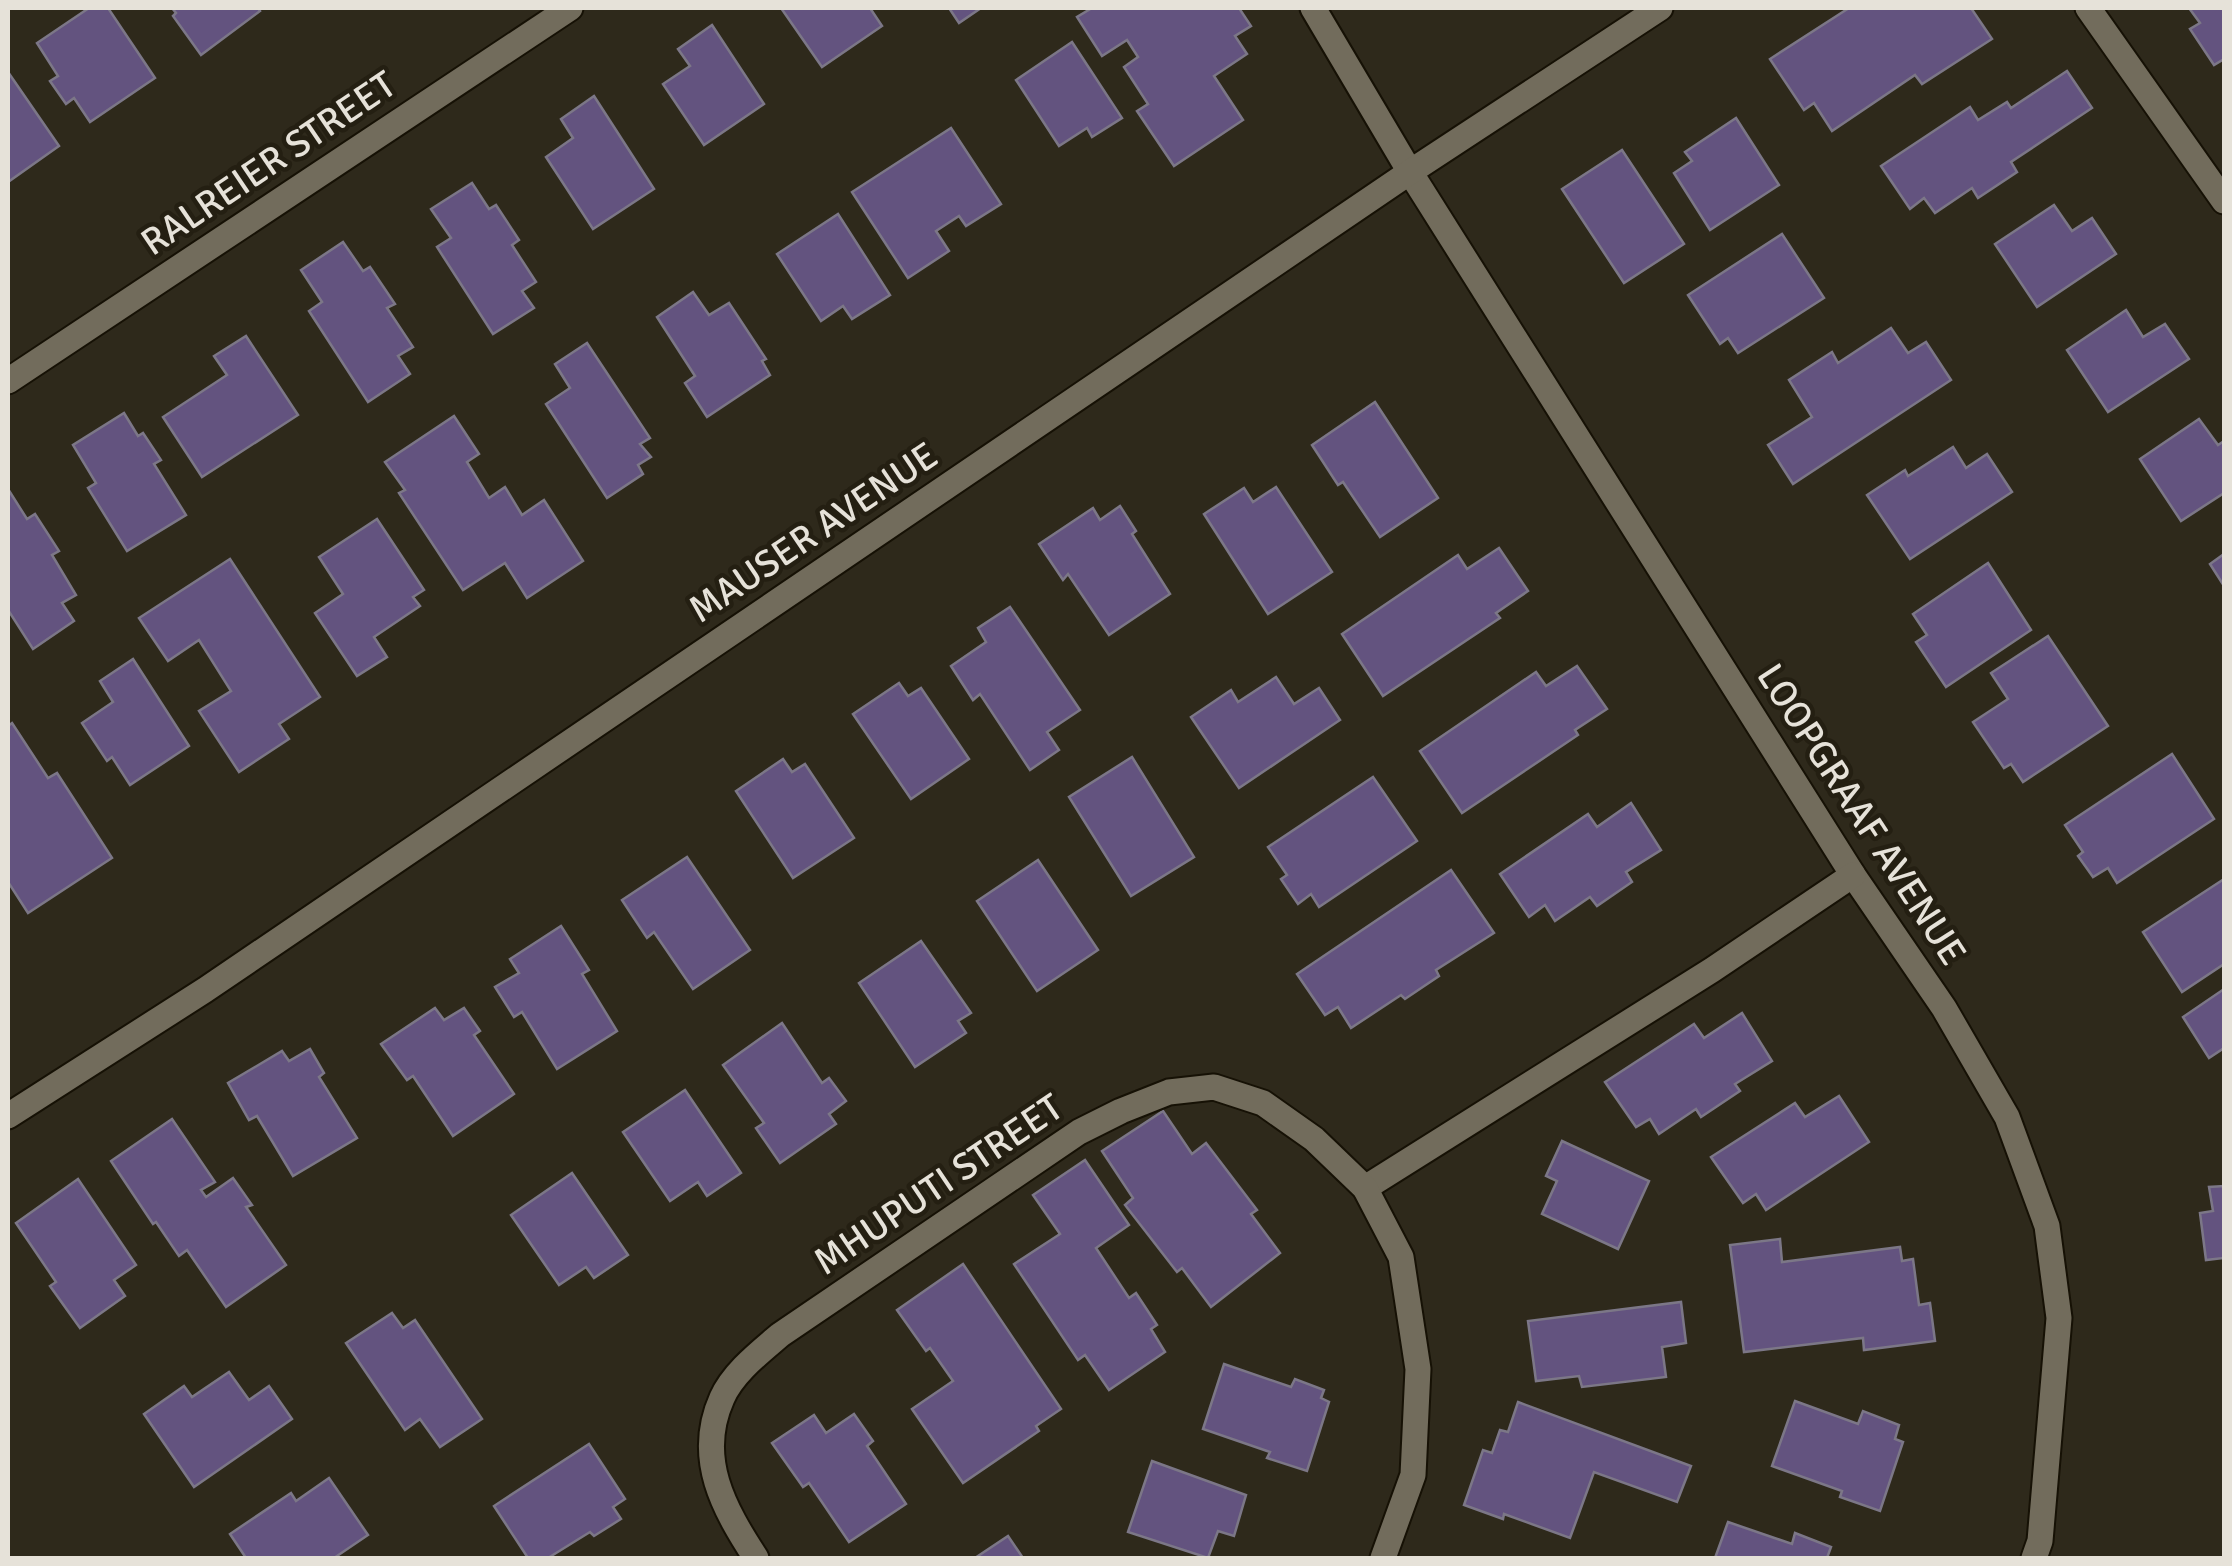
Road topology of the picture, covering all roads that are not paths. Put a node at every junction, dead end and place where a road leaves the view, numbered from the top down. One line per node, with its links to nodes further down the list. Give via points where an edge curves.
1 (570, 8): 7 (street, RALREIER STREET)
2 (1312, 8): 5 (street)
3 (1660, 8): 5 (street, MAUSER AVENUE)
4 (2088, 8): 6 (street)
5 (1410, 172): 8 (street, LOOPGRAAF AVENUE); 9 (street, MAUSER AVENUE)
6 (2224, 201)
7 (8, 381)
8 (1853, 876): 10 (street); 13 (street, LOOPGRAAF AVENUE, via 1944,1008 2007,1118 2047,1226 2059,1318)
9 (8, 1116)
10 (1365, 1188): 11 (street, MHUPUTI STREET, via 1314,1138 1263,1102 1214,1086 1169,1092 1079,1132 780,1335 745,1366 722,1397 712,1469 730,1518); 12 (street, MHUPUTI STREET, via 1400,1256 1418,1368 1413,1475)
11 (756, 1558)
12 (1382, 1558)
13 (2034, 1558)

